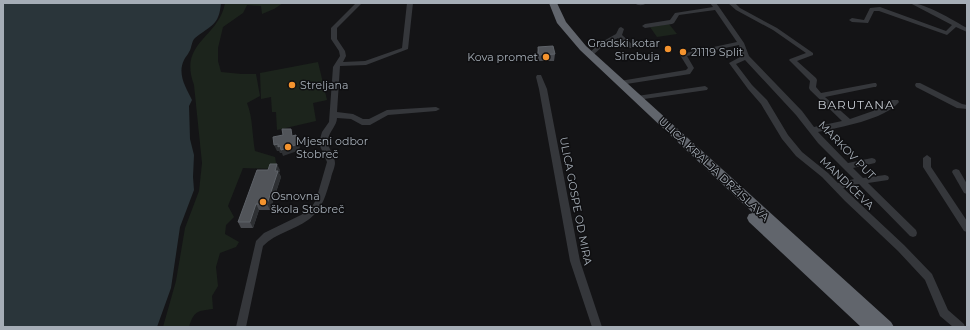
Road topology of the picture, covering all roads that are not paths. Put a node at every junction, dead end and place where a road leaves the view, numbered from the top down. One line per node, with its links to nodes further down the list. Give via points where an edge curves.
1 (359, 3): 18 (street, via 334,28 334,39 343,56)
2 (410, 3): 18 (street, via 405,49 366,63)
3 (546, 3): 44 (highway, ULICA KRALJA DRŽISLAVA, via 562,34 575,49)
4 (553, 3): 16 (highway, ULICA KRALJA DRŽISLAVA, via 562,23)
5 (638, 3): 6 (street)
6 (643, 3)
7 (731, 3): 24 (street, via 811,54 792,60 814,80 812,88)
8 (913, 3): 11 (street)
9 (715, 5): 12 (street, via 677,14 672,22); 14 (street, MARKOV PUT)
10 (852, 20): 11 (street, via 866,22 872,9 880,9 947,33)
11 (956, 24): 13 (street)
12 (645, 26)
13 (967, 30)
14 (740, 43): 17 (street, MARKOV PUT); 20 (street, via 683,55 691,68 688,72)
15 (632, 47): 16 (street, via 620,32)
16 (590, 55): 20 (highway, ULICA KRALJA DRŽISLAVA)
17 (746, 57): 31 (street, MARKOV PUT); 38 (street, MANDIĆEVA, via 732,63 764,102 785,137 799,154 825,175)
18 (338, 64): 29 (street)
19 (539, 77): 43 (street, ULICA GOSPE OD MIRA, via 575,261)
20 (620, 82): 25 (highway, ULICA KRALJA DRŽISLAVA)
21 (874, 85): 24 (street)
22 (918, 86): 27 (street)
23 (705, 88): 25 (street)
24 (821, 94): 30 (street)
25 (636, 98): 45 (highway, ULICA KRALJA DRŽISLAVA)
26 (895, 102): 30 (street, via 871,116)
27 (967, 107)
28 (436, 109): 29 (street, via 387,113 370,122)
29 (334, 115): 42 (street, via 333,123 324,138 324,146 331,162 320,200 314,210 304,218 267,236 259,244)
30 (848, 122): 31 (street)
31 (812, 130): 34 (street, MARKOV PUT)
32 (927, 158): 40 (street, via 927,167)
33 (872, 161): 34 (street)
34 (846, 167): 37 (street, MARKOV PUT)
35 (956, 172): 39 (street)
36 (885, 178): 37 (street)
37 (860, 181): 38 (street); 41 (street, MARKOV PUT)
38 (836, 188): 46 (street, MANDIĆEVA, via 929,277 944,313)
39 (967, 191)
40 (967, 228)
41 (913, 233)
42 (241, 327)
43 (597, 327)
44 (872, 327)
45 (886, 327)
46 (960, 327)

